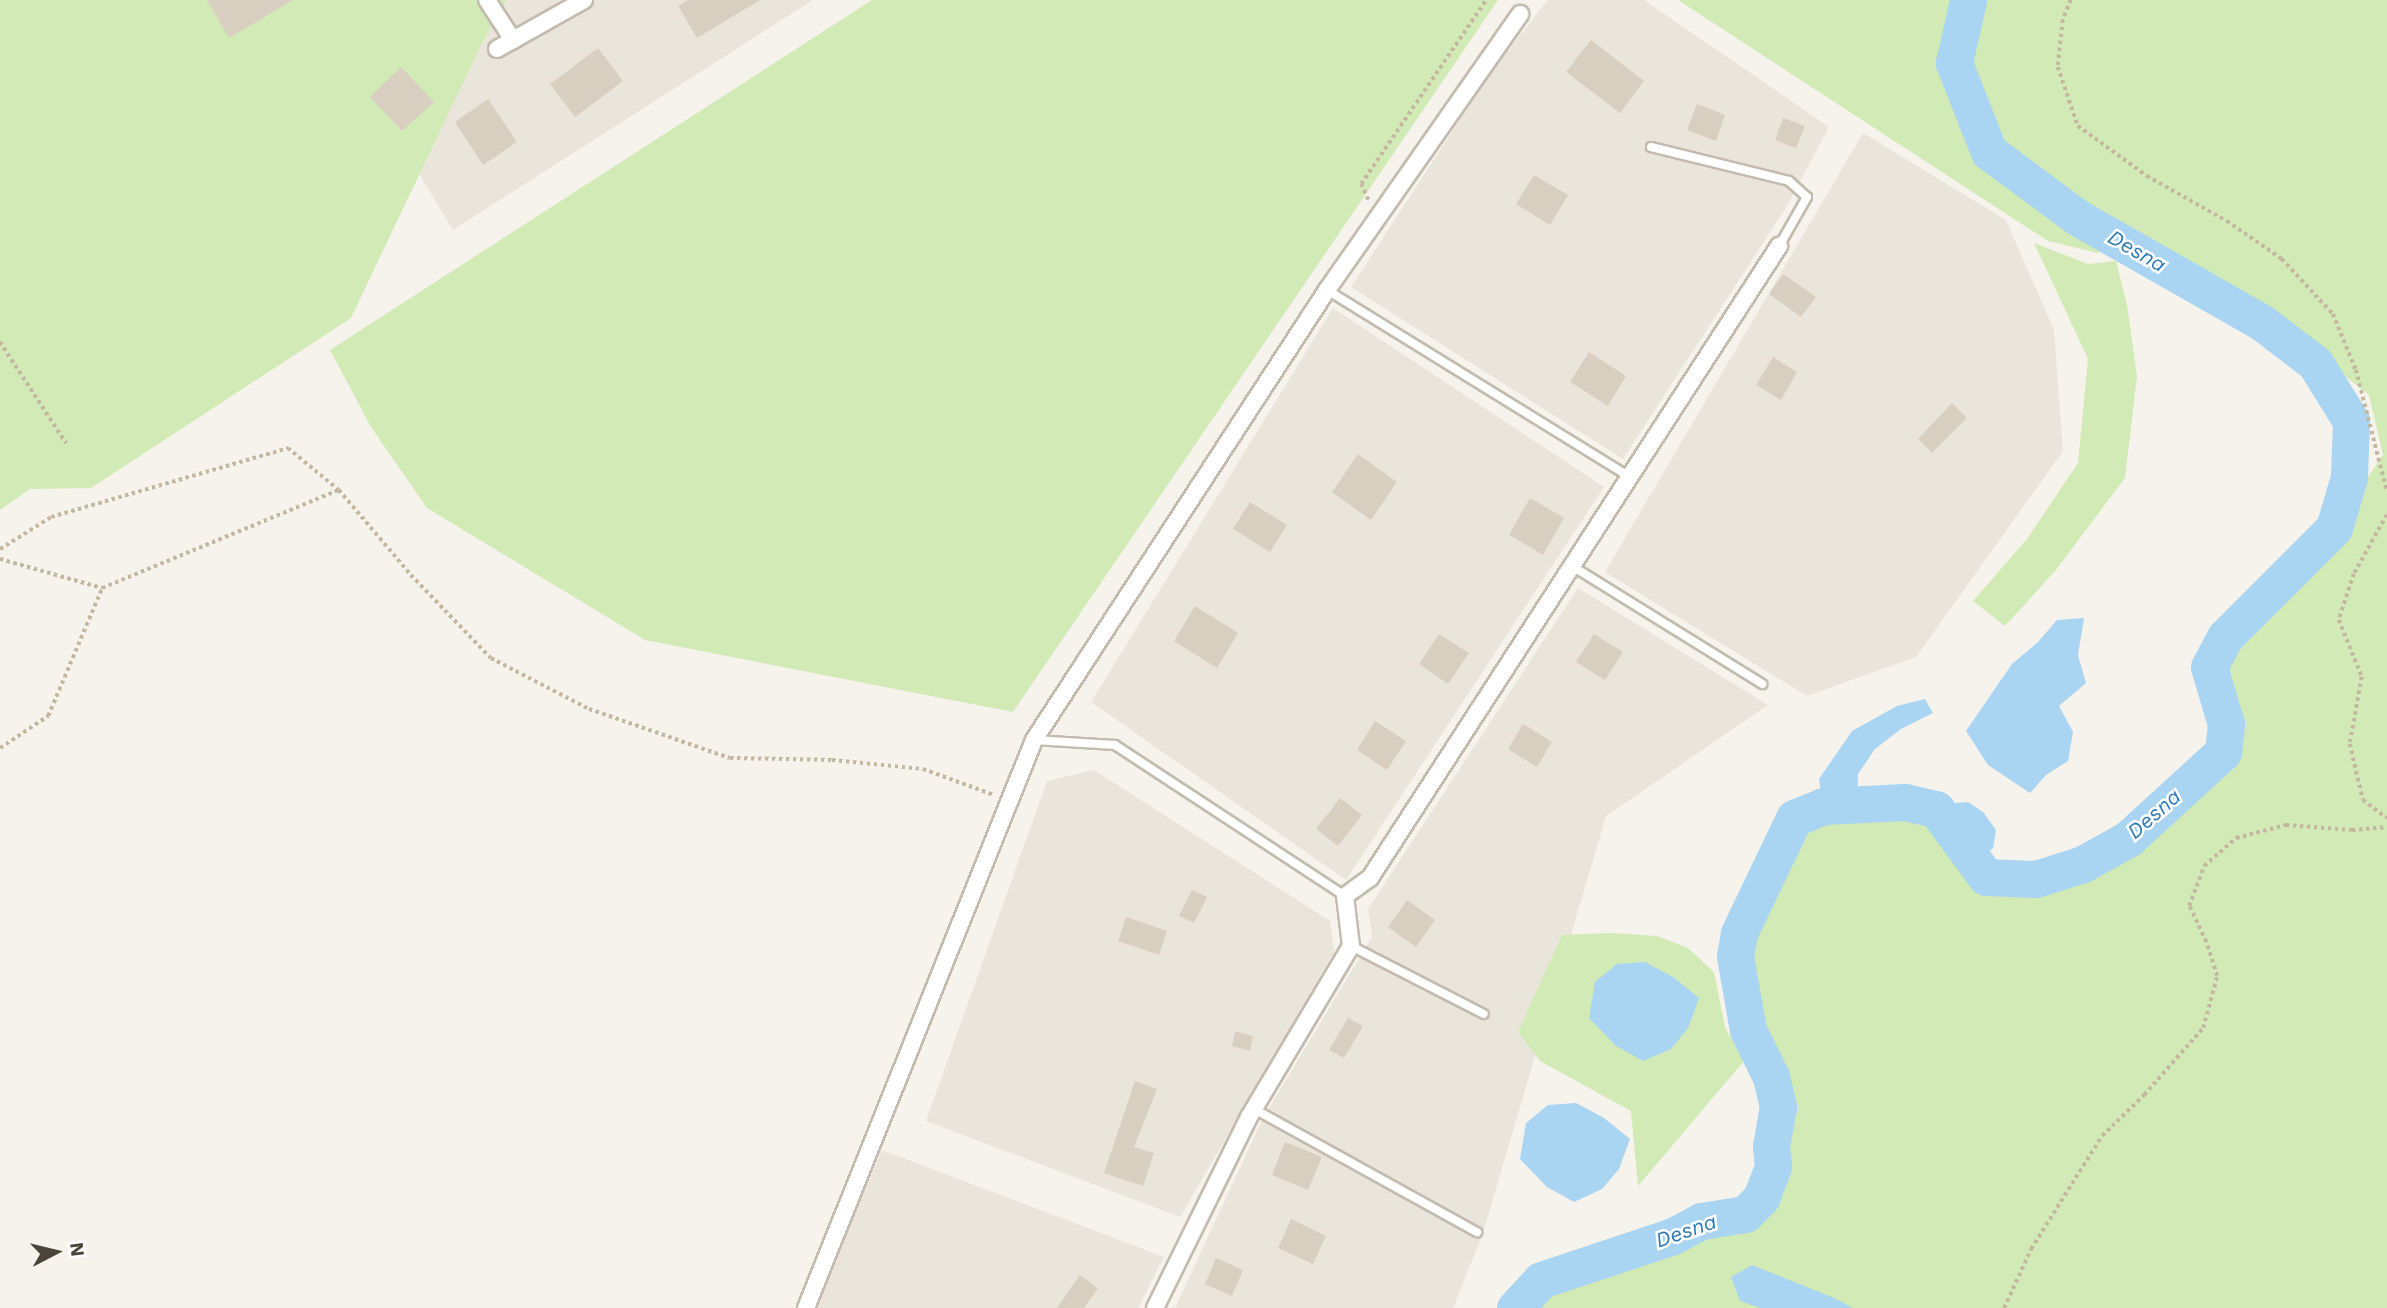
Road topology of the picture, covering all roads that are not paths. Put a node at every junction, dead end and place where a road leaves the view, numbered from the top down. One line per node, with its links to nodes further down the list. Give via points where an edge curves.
1 (487, 0): 4 (street)
2 (584, 0): 4 (street)
3 (1520, 14): 8 (street)
4 (513, 40): 5 (street)
5 (497, 49)
6 (1651, 147): 7 (lane, via 1789,181 1807,198)
7 (1779, 246): 9 (street)
8 (1328, 290): 9 (lane); 12 (street)
9 (1630, 477): 10 (street)
10 (1572, 566): 11 (lane); 13 (street, via 1370,878)
11 (1762, 684)
12 (1034, 740): 13 (lane, via 1115,745); 18 (street)
13 (1345, 896): 14 (street)
14 (1351, 946): 15 (lane); 16 (street)
15 (1484, 1014)
16 (1254, 1109): 17 (lane); 19 (street)
17 (1477, 1232)
18 (806, 1308)
19 (1155, 1308)

